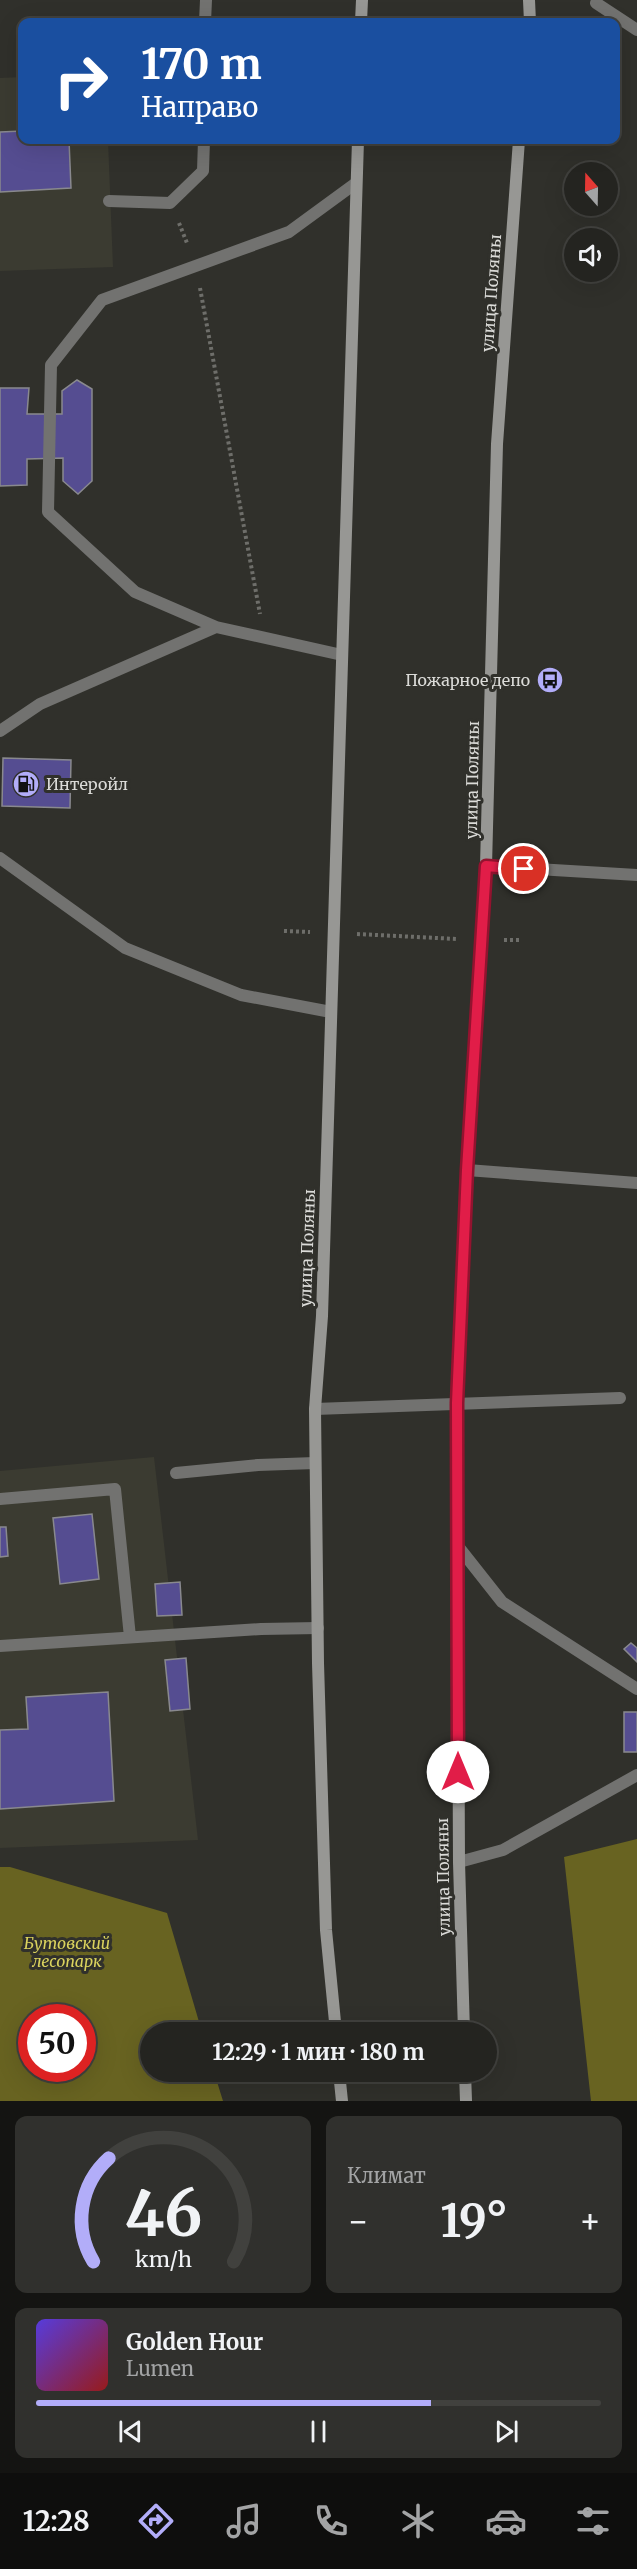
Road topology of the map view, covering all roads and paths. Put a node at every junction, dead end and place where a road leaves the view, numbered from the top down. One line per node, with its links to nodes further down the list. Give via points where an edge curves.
1 (206, 0): 5 (lane)
2 (362, 0): 6 (main road)
3 (530, 0): 7 (main road)
4 (596, 3): 8 (lane)
5 (206, 18)
6 (361, 18)
7 (530, 18)
8 (619, 18)
9 (620, 19): 10 (lane)
10 (637, 30)
11 (204, 144): 16 (lane, via 204,171)
12 (358, 144): 14 (main road, улица Поляны)
13 (519, 144): 23 (main road, улица Поляны, via 497,444)
14 (356, 183): 17 (lane, via 289,232); 20 (main road, улица Поляны)
15 (109, 201): 16 (lane)
16 (170, 203): 17 (path)
17 (196, 266): 18 (lane, via 102,300 51,365 48,512 135,592); 19 (path)
18 (216, 627): 19 (lane); 21 (lane, via 40,704)
19 (265, 638): 20 (lane)
20 (342, 655): 26 (main road, улица Поляны)
21 (0, 731)
22 (0, 858): 29 (lane, via 125,948 241,995)
23 (486, 866): 24 (lane); 27 (main road, улица Поляны)
24 (637, 875)
25 (284, 931): 26 (path)
26 (333, 933): 27 (path); 29 (main road, улица Поляны)
27 (482, 940): 28 (path); 30 (main road, улица Поляны)
28 (520, 940)
29 (331, 1012): 34 (main road, улица Поляны, via 322,1316)
30 (467, 1170): 31 (lane); 33 (main road, улица Поляны)
31 (637, 1183)
32 (620, 1398): 33 (lane)
33 (457, 1403): 34 (lane); 38 (main road, улица Поляны)
34 (315, 1409): 35 (main road, улица Поляны)
35 (315, 1463): 36 (lane); 39 (main road, улица Поляны)
36 (176, 1473)
37 (0, 1498): 40 (lane, via 115,1489)
38 (457, 1545): 42 (lane, via 502,1602); 44 (main road, улица Поляны)
39 (318, 1628): 40 (lane); 45 (main road, улица Поляны, via 326,1930)
40 (130, 1637): 41 (lane)
41 (0, 1646)
42 (637, 1689)
43 (637, 1775): 44 (lane, via 503,1850)
44 (459, 1862): 46 (main road, улица Поляны)
45 (335, 2022)
46 (464, 2022)
47 (340, 2082): 49 (main road)
48 (465, 2082): 50 (main road)
49 (342, 2101)
50 (466, 2101)

